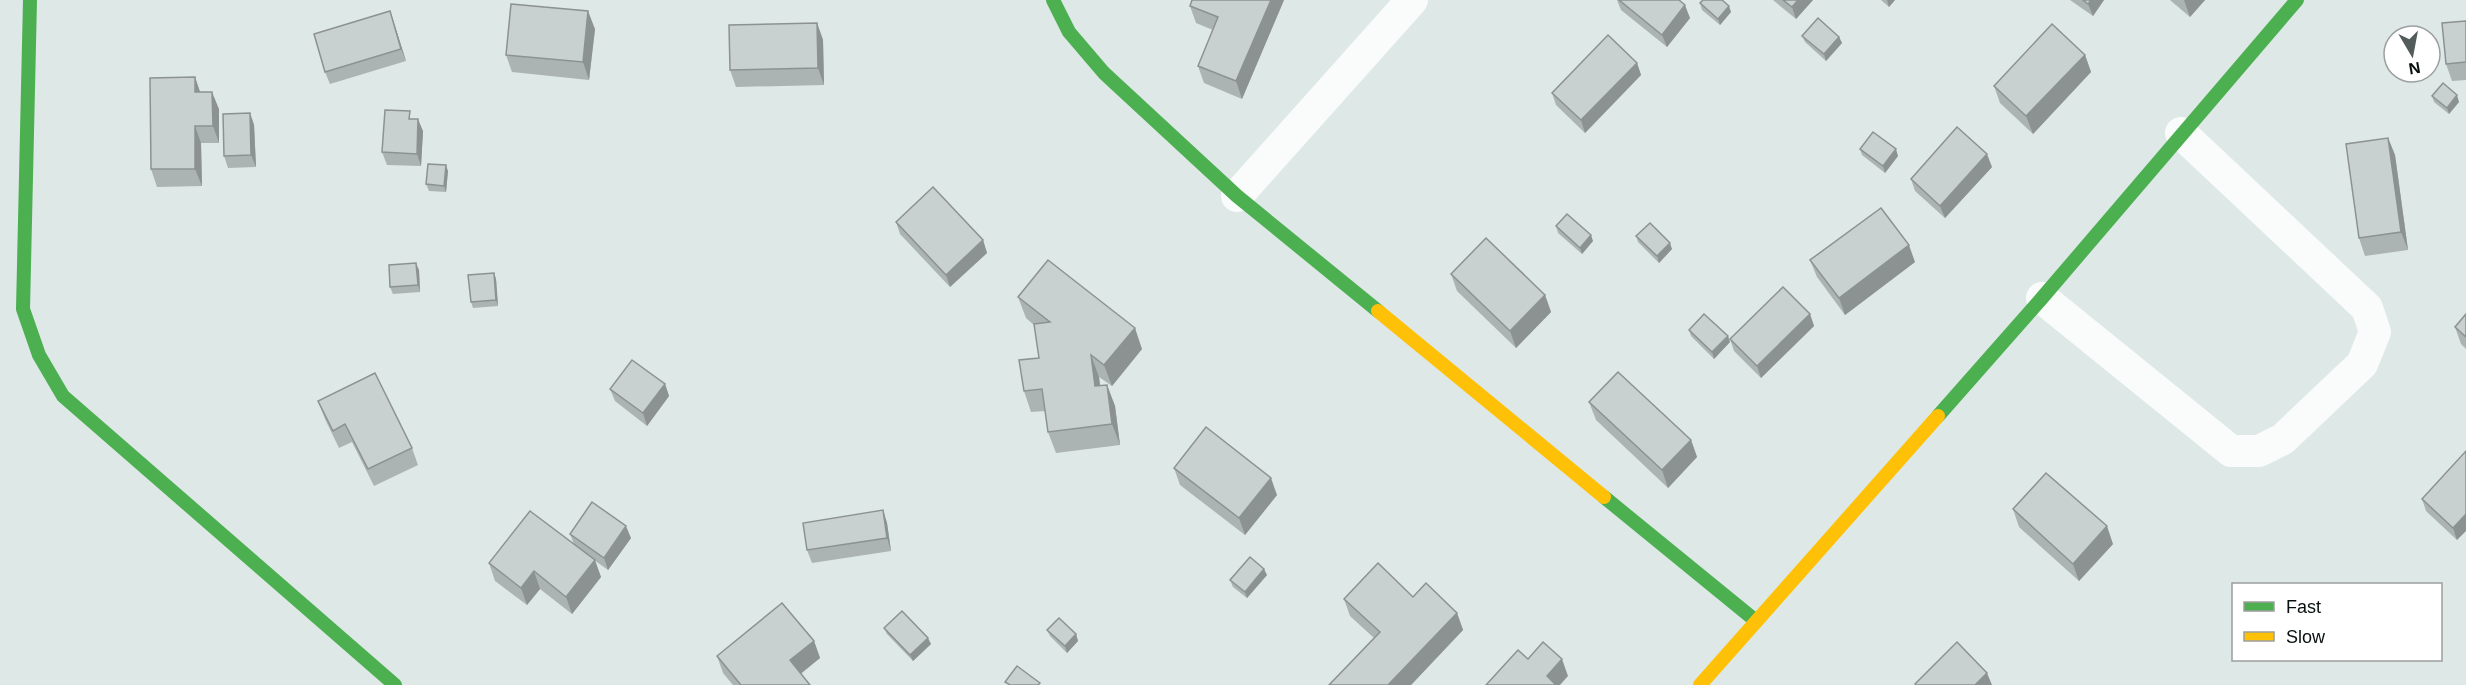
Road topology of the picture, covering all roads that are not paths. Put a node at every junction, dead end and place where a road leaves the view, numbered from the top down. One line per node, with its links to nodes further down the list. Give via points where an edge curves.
1 (30, 0): 9 (street, via 24,309 39,355 63,396)
2 (1053, 0): 6 (street, via 1069,32 1104,73)
3 (1412, 0): 6 (street)
4 (2297, 0): 5 (street)
5 (2181, 133): 7 (street); 7 (street, via 2367,308 2375,332 2362,364 2283,439 2259,451 2231,451)
6 (1237, 196): 8 (street)
7 (2042, 298): 8 (street)
8 (1756, 621): 10 (street)
9 (396, 685)
10 (1700, 685)

